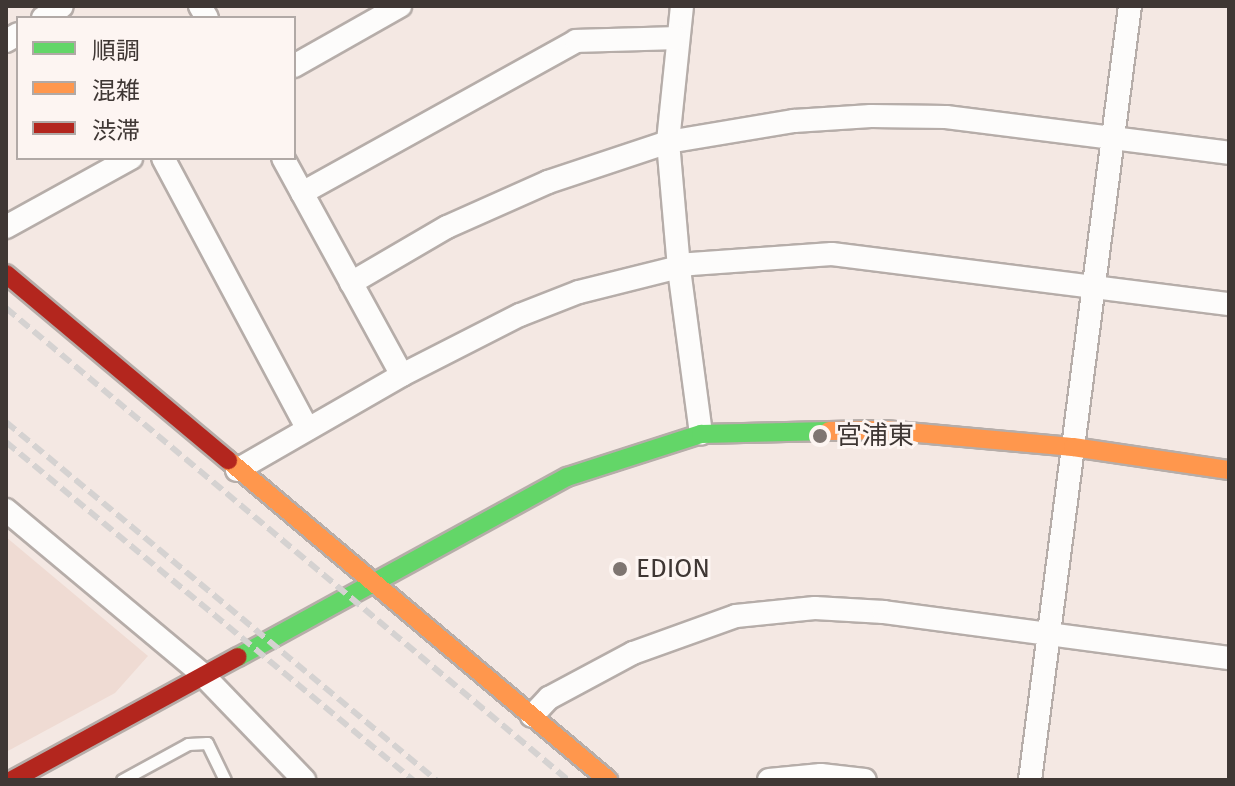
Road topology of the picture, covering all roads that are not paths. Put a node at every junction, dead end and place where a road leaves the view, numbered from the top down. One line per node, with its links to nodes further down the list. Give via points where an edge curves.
1 (400, 6): 5 (street)
2 (682, 6): 4 (street)
3 (1130, 6): 6 (street)
4 (677, 38): 7 (street); 12 (street, via 576,41)
5 (296, 65)
6 (1113, 138): 7 (street, via 946,117 871,116 794,121); 8 (street); 17 (street)
7 (668, 142): 14 (street); 16 (street, via 548,182 447,227)
8 (1229, 153)
9 (127, 160): 13 (street)
10 (164, 160): 20 (street)
11 (284, 160): 12 (street)
12 (302, 193): 16 (street)
13 (6, 227)
14 (679, 269): 17 (street, via 832,254); 19 (street, via 579,292 520,315); 21 (street)
15 (6, 274): 23 (street)
16 (351, 283): 19 (street)
17 (1094, 286): 18 (street); 22 (street)
18 (1229, 304)
19 (402, 375): 20 (street)
20 (308, 429): 23 (street)
21 (701, 434): 22 (street, via 885,430); 26 (street, via 567,477)
22 (1073, 447): 24 (street); 27 (street)
23 (237, 470): 26 (street)
24 (1229, 470)
25 (6, 510): 29 (street)
26 (374, 583): 29 (street); 30 (street)
27 (1050, 635): 28 (street); 30 (street, via 884,612 815,608 736,616 633,653 549,698); 39 (street)
28 (1229, 658)
29 (203, 675): 32 (street); 35 (street)
30 (532, 716): 36 (street)
31 (6, 775): 32 (lane)
32 (11, 780)
33 (122, 780): 34 (lane, via 188,744 207,743)
34 (225, 780)
35 (304, 780)
36 (608, 780)
37 (769, 780): 38 (street, via 821,775)
38 (865, 780)
39 (1030, 780)

